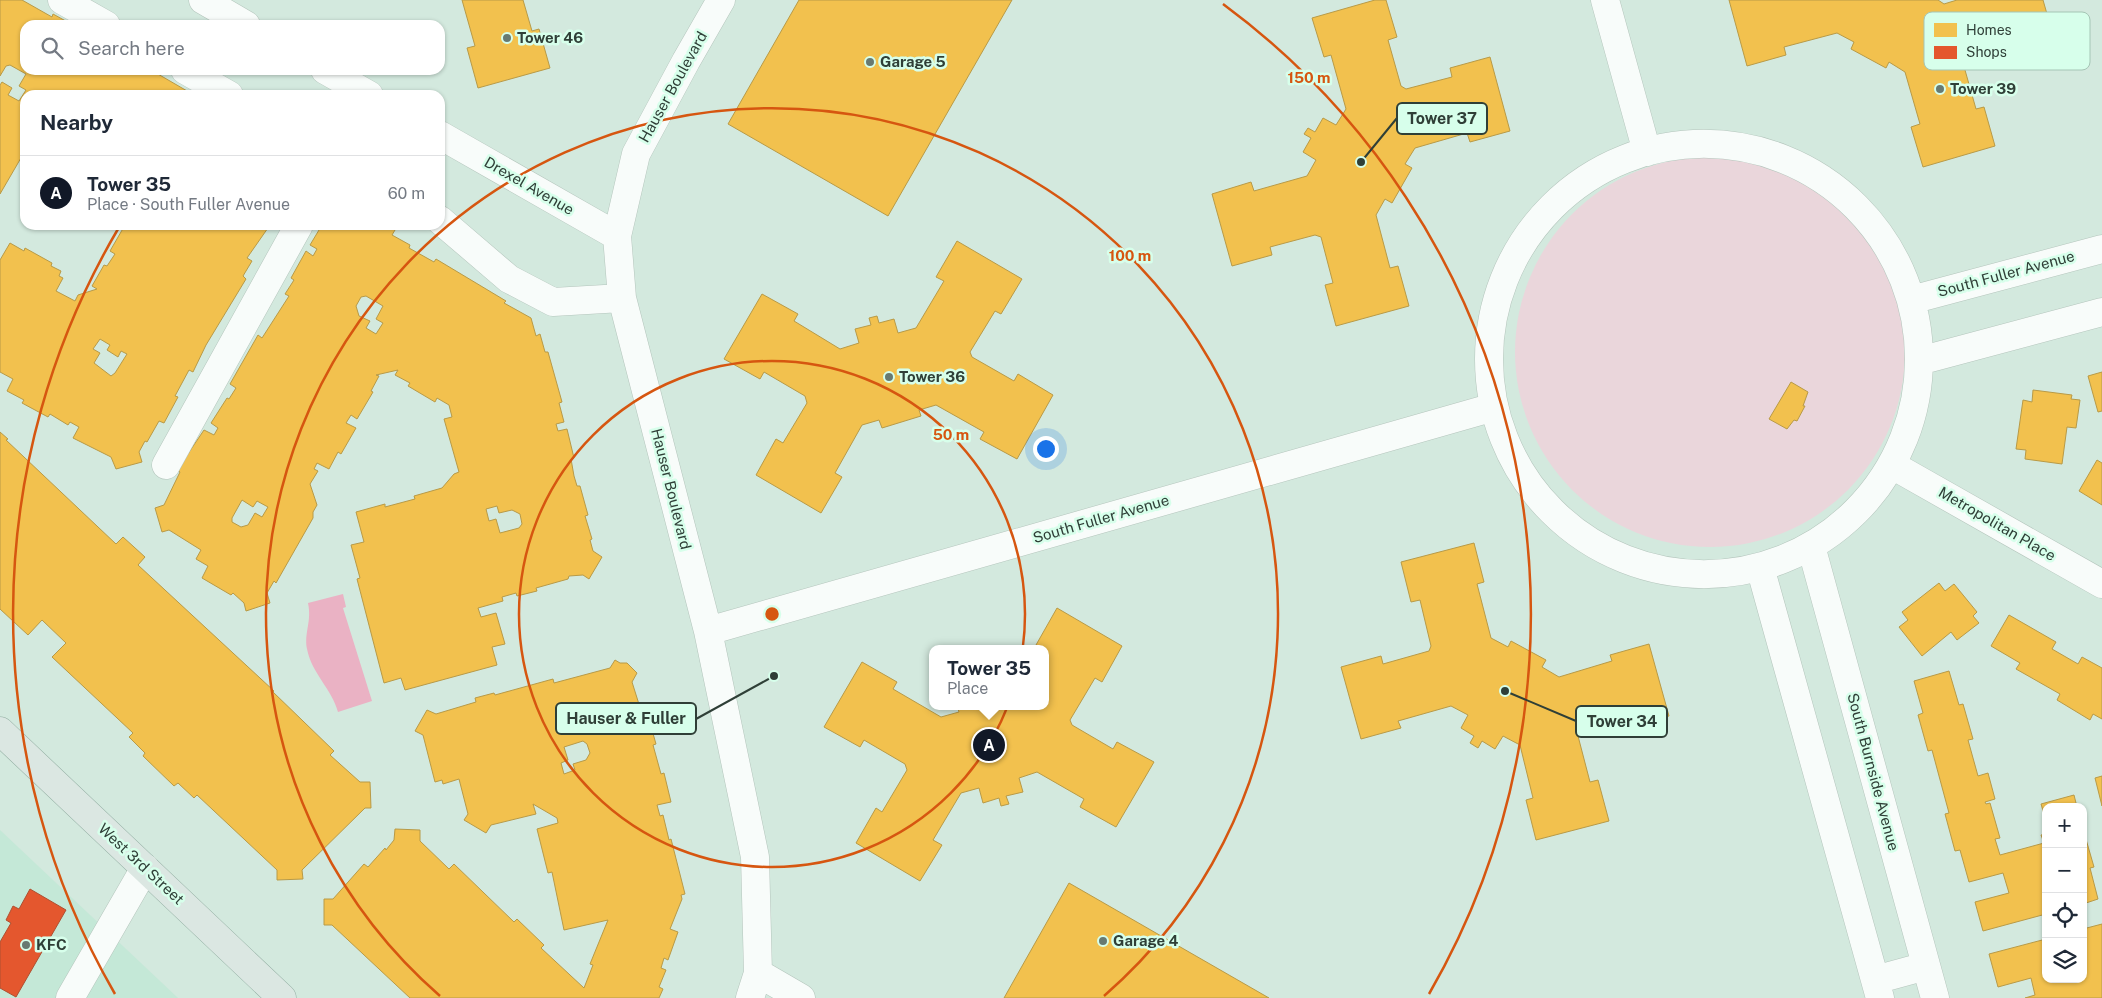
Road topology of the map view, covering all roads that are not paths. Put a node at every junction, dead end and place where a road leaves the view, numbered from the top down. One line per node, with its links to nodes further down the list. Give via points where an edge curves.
1 (62, 0): 5 (street)
2 (203, 0): 6 (street)
3 (721, 0): 15 (street, Hauser Boulevard, via 636,154)
4 (1605, 0): 12 (street)
5 (97, 20)
6 (237, 20)
7 (194, 75): 9 (street)
8 (334, 75): 10 (street)
9 (220, 90)
10 (360, 90)
11 (445, 138): 15 (street, Drexel Avenue)
12 (1647, 152): 18 (street, via 1721,144 1758,151 1792,163 1824,181 1853,204 1877,231 1899,269); 21 (street, via 1604,168 1567,193 1531,230 1511,262 1498,296 1490,332 1489,369)
13 (445, 224): 17 (street, via 509,279 553,302)
14 (296, 230): 22 (street)
15 (617, 236): 17 (street, Hauser Boulevard)
16 (2102, 249): 18 (street, South Fuller Avenue)
17 (622, 298): 27 (street, Hauser Boulevard)
18 (1911, 300): 20 (street, via 1918,330)
19 (2102, 312): 20 (street)
20 (1919, 361): 23 (street, via 1912,415)
21 (1494, 407): 25 (street, via 1504,439 1519,469 1538,496 1585,538 1613,554 1674,572 1717,574); 27 (street, South Fuller Avenue)
22 (166, 465)
23 (1892, 465): 24 (street, via 1857,511); 26 (street, Metropolitan Place)
24 (1811, 546): 25 (street); 30 (street, South Burnside Avenue)
25 (1760, 567): 32 (street)
26 (2102, 584)
27 (708, 631): 31 (street, Hauser Boulevard, via 755,857)
28 (0, 731): 29 (main road, West 3rd Street)
29 (145, 868): 33 (street); 34 (main road, West 3rd Street)
30 (1926, 966): 32 (street); 36 (street, South Burnside Avenue)
31 (754, 986): 35 (street)
32 (1878, 989)
33 (70, 998)
34 (282, 998)
35 (801, 998)
36 (1935, 998)

